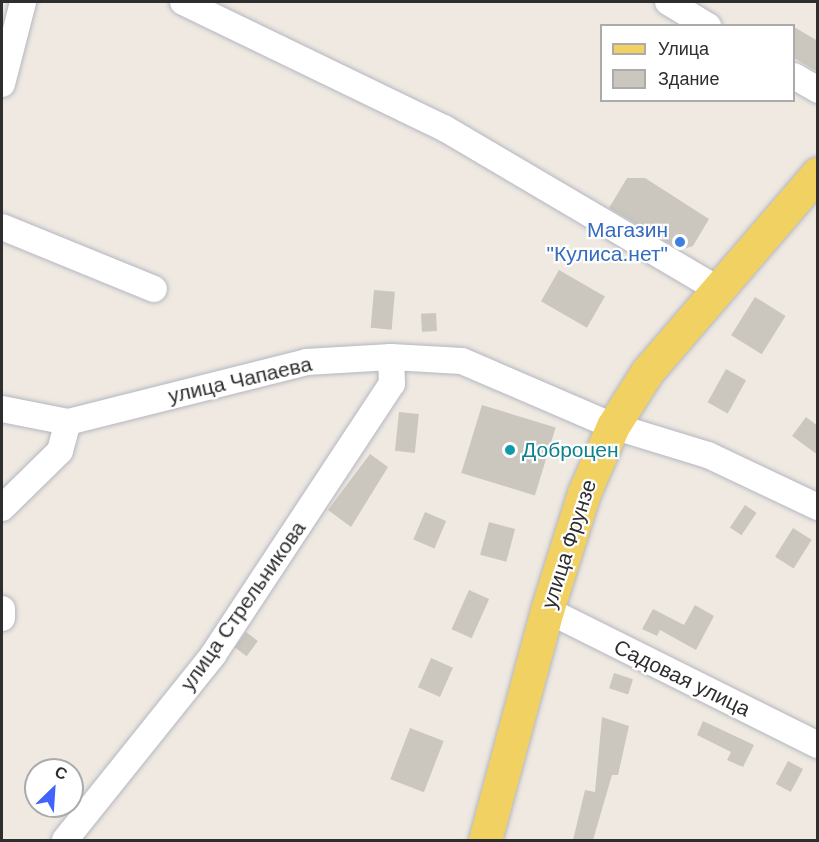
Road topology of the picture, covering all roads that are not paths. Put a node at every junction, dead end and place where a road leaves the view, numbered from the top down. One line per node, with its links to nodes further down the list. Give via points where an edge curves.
1 (183, 2): 11 (street, via 444,128)
2 (668, 2): 4 (street)
3 (16, 3): 6 (street)
4 (705, 24)
5 (795, 77): 7 (street)
6 (2, 84)
7 (818, 90)
8 (815, 178): 11 (main road, улица Фрунзе)
9 (2, 227): 10 (street)
10 (154, 289)
11 (719, 290): 15 (main road, улица Фрунзе, via 647,372)
12 (391, 357): 14 (street, улица Чапаева, via 306,362); 15 (street, улица Чапаева, via 462,361); 22 (street, улица Стрельникова, via 392,384 213,655)
13 (2, 409): 14 (street, улица Чапаева)
14 (68, 422): 17 (street, via 60,451)
15 (613, 426): 16 (street, улица Чапаева, via 708,455); 19 (main road, улица Фрунзе, via 584,493)
16 (818, 507)
17 (2, 508)
18 (2, 609): 20 (street)
19 (547, 610): 21 (street, Садовая улица); 23 (main road, улица Фрунзе)
20 (2, 618)
21 (818, 745)
22 (65, 840)
23 (485, 840)

